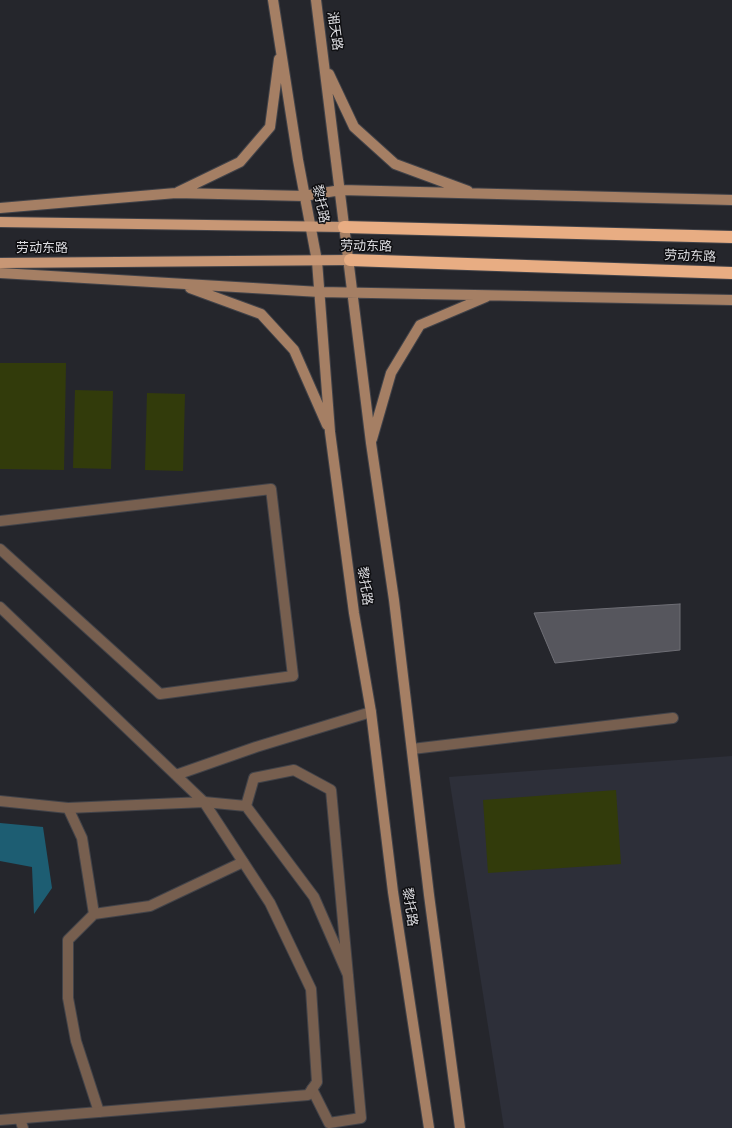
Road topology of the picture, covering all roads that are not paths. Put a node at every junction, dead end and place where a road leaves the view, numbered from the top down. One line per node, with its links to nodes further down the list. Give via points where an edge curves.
1 (273, 0): 3 (main road)
2 (316, 0): 4 (main road, 湘天路)
3 (281, 47): 6 (main road, via 270,127 240,162); 8 (main road, 黎托路)
4 (325, 66): 5 (main road, 黎托路); 7 (main road, via 354,127 395,164)
5 (341, 190): 7 (main road); 8 (main road); 13 (main road, 黎托路)
6 (176, 193): 8 (main road); 10 (main road)
7 (478, 195): 9 (main road)
8 (304, 196): 12 (main road, 黎托路)
9 (732, 200)
10 (0, 208)
11 (0, 222): 12 (main road, 劳动东路)
12 (310, 226): 13 (main road, 劳动东路); 16 (main road, 黎托路)
13 (344, 227): 14 (highway, 劳动东路); 15 (main road, 黎托路)
14 (732, 237)
15 (350, 260): 16 (main road, 劳动东路); 18 (highway, 劳动东路); 22 (main road, 黎托路)
16 (317, 262): 17 (main road, 劳动东路); 21 (main road, 黎托路)
17 (0, 263)
18 (732, 272)
19 (0, 273): 20 (main road)
20 (181, 285): 21 (main road); 25 (main road, via 261,314 294,350)
21 (320, 292): 22 (main road); 25 (main road, 黎托路)
22 (354, 292): 23 (main road); 26 (main road, 黎托路)
23 (490, 295): 24 (main road); 26 (main road, via 420,325 392,373)
24 (732, 300)
25 (330, 432): 30 (main road, 黎托路, via 354,613)
26 (371, 443): 32 (main road, 黎托路)
27 (0, 521): 28 (street, via 271,489 293,676 160,694)
28 (0, 549)
29 (0, 607): 33 (street)
30 (372, 712): 33 (street); 46 (main road, 黎托路, via 393,892)
31 (673, 718): 32 (street)
32 (412, 748): 47 (main road, 黎托路)
33 (176, 774): 35 (street)
34 (0, 801): 37 (street)
35 (204, 802): 36 (street); 37 (street); 38 (street)
36 (246, 806): 40 (street, via 314,897); 40 (street, via 254,778 294,770 331,790)
37 (68, 808): 39 (street, via 82,838)
38 (243, 862): 39 (street, via 150,906); 41 (street, via 270,903 310,989 317,1082)
39 (94, 914): 42 (street, via 68,940 68,998 76,1041)
40 (348, 975): 45 (street, via 361,1118)
41 (312, 1089): 42 (street, via 308,1095); 45 (street)
42 (99, 1112): 44 (street)
43 (0, 1120): 44 (street)
44 (22, 1123)
45 (329, 1125)
46 (429, 1128)
47 (460, 1128)

